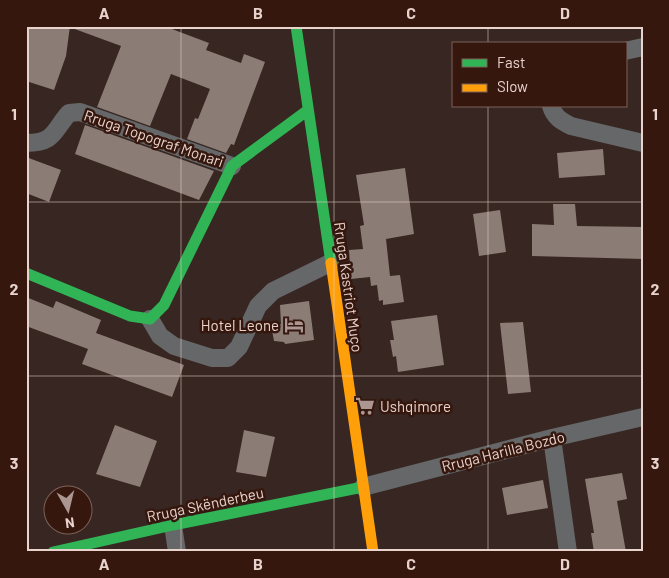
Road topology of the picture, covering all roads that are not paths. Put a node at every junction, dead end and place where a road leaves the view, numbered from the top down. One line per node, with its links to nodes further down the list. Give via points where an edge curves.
1 (296, 26): 5 (street, Rruga Kastriot Muço)
2 (643, 47): 3 (street)
3 (626, 50)
4 (552, 108): 7 (street, via 560,121 571,126)
5 (308, 110): 8 (street, Rruga Topograf Monari); 9 (street, Rruga Kastriot Muço)
6 (26, 143): 8 (street, Rruga Topograf Monari, via 46,140 70,113 80,112)
7 (643, 143)
8 (232, 166): 11 (street, via 164,305)
9 (330, 263): 11 (street, via 273,291 258,306 239,347 228,358 212,358 174,346 160,336); 14 (street, Rruga Kastriot Muço)
10 (26, 273): 11 (street, via 130,316)
11 (150, 319)
12 (643, 417): 13 (street, Rruga Harilla Bozdo)
13 (552, 438): 14 (street, Rruga Harilla Bozdo); 19 (street)
14 (363, 487): 15 (street, Rruga Skënderbeu); 18 (street, Rruga Kastriot Muço)
15 (173, 525): 16 (street, Rruga Skënderbeu); 17 (street)
16 (54, 552)
17 (177, 552)
18 (373, 552)
19 (568, 552)

